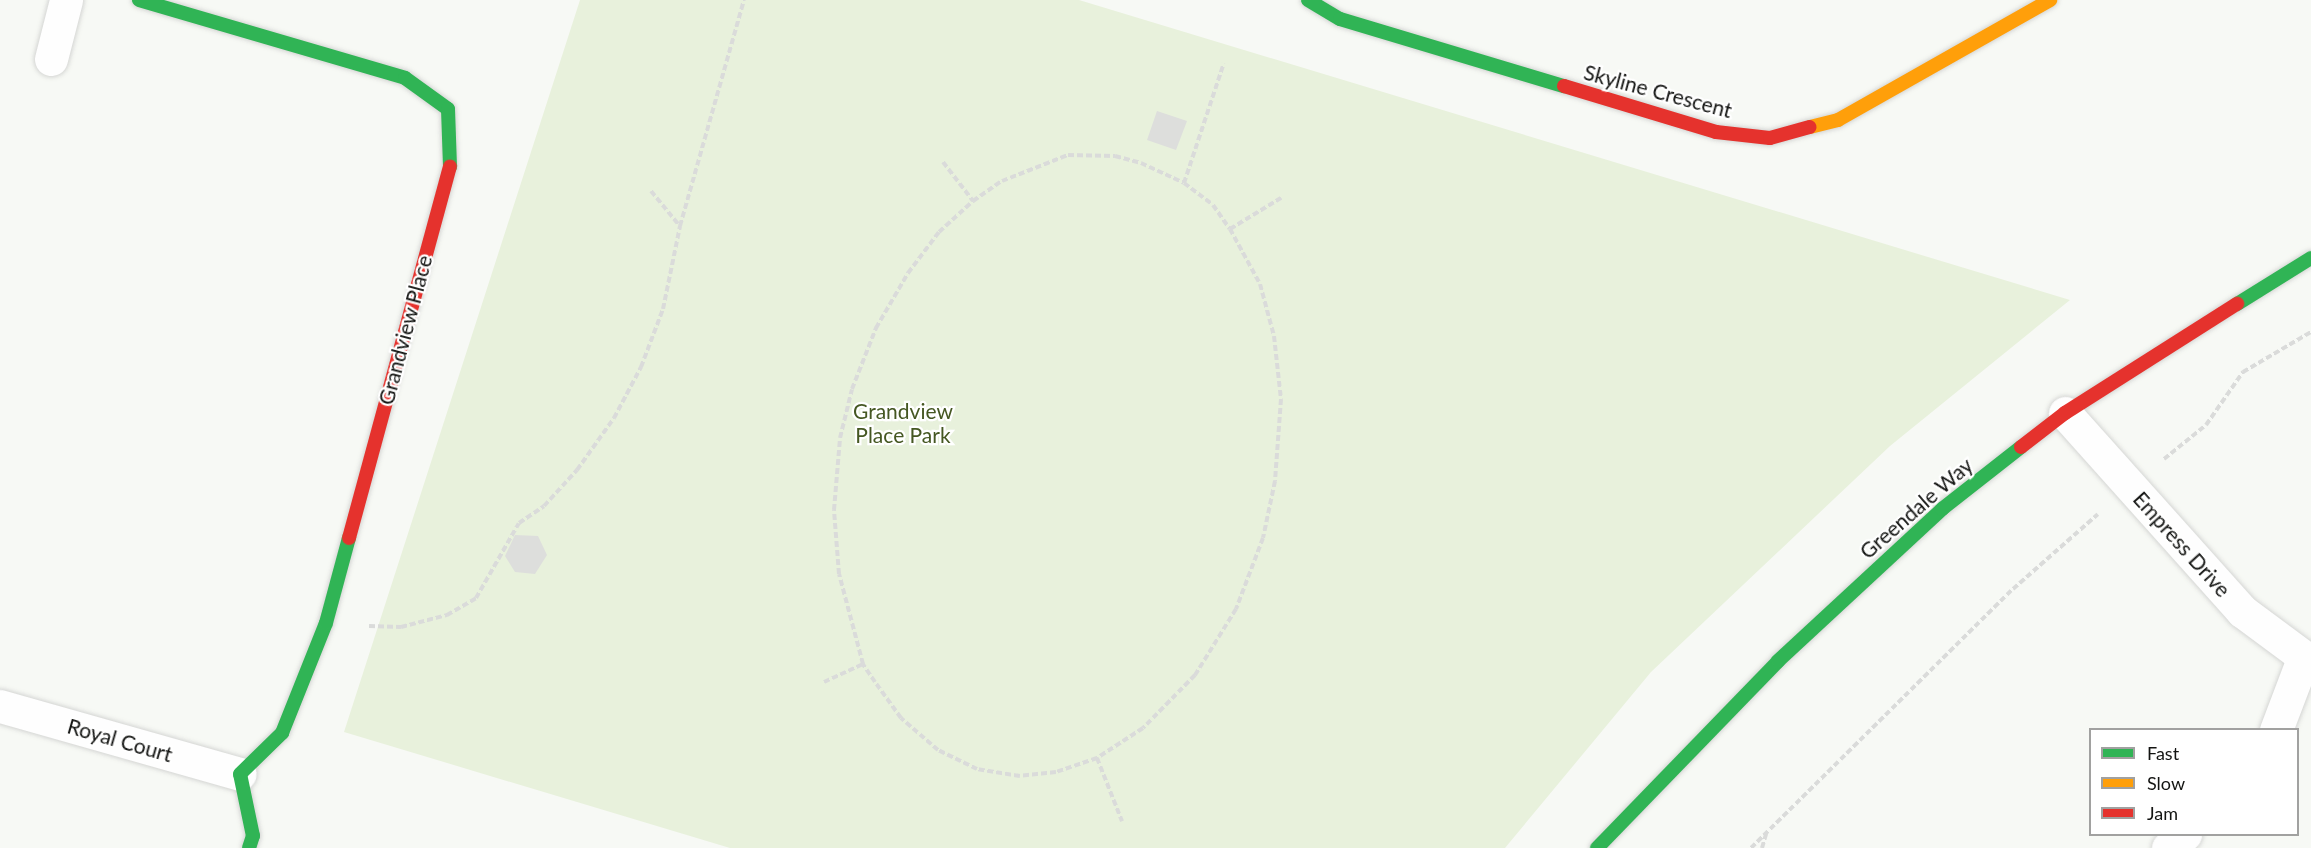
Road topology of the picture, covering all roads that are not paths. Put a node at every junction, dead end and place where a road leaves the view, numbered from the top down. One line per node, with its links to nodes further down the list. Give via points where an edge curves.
1 (66, 0): 5 (street)
2 (139, 0): 11 (street, Grandview Place, via 405,78 448,109 451,162 326,623 282,733)
3 (1308, 0): 4 (street, Skyline Crescent, via 1340,20 1716,132 1770,138 1838,120)
4 (2050, 0)
5 (51, 59)
6 (2311, 258): 7 (street, Greendale Way)
7 (2065, 413): 8 (street, Empress Drive, via 2242,611); 14 (street, Greendale Way, via 1942,509 1778,661)
8 (2307, 661): 10 (street)
9 (0, 706): 11 (street, Royal Court)
10 (2276, 728)
11 (240, 774): 13 (street, via 253,836)
12 (2183, 836): 15 (street)
13 (249, 848)
14 (1597, 848)
15 (2168, 848)

